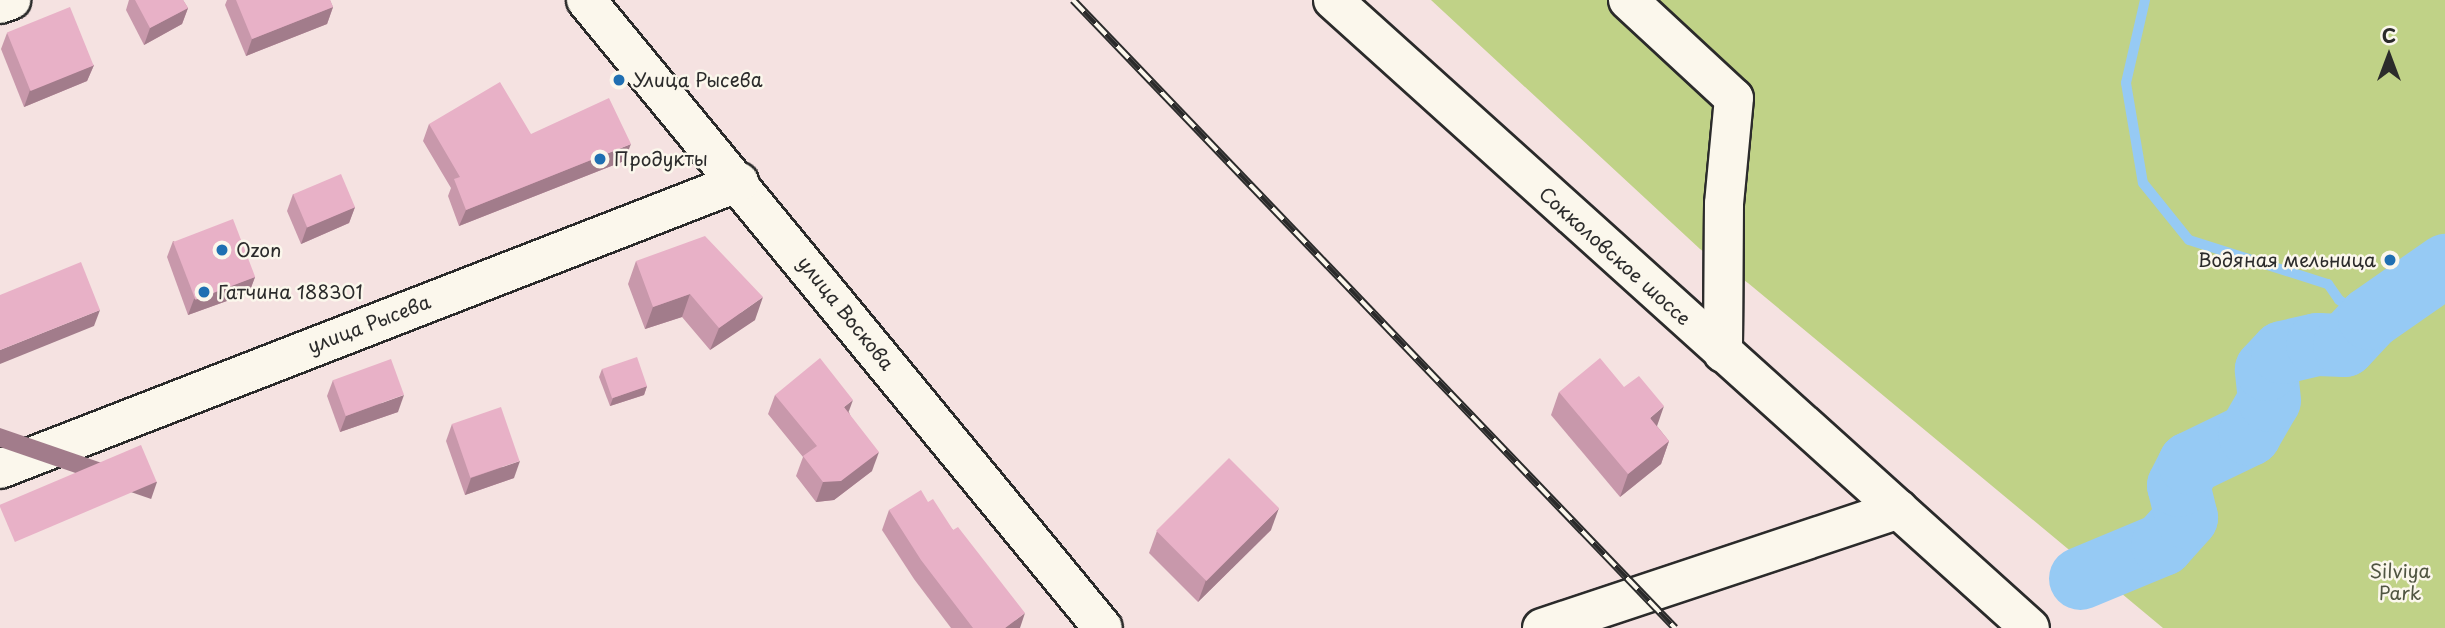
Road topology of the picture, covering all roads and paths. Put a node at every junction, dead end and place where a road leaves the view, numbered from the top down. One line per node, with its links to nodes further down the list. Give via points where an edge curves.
1 (11, 0): 5 (main road)
2 (586, 0): 6 (main road, улица Воскова)
3 (1628, 0): 7 (main road, via 1734,98 1724,204)
4 (1337, 1): 7 (main road, Сокколовское шоссе)
5 (0, 4)
6 (739, 182): 8 (main road, улица Рысева); 10 (main road, улица Воскова)
7 (1723, 353): 9 (main road, Сокколовское шоссе)
8 (0, 469)
9 (1899, 509): 11 (main road); 12 (main road, Сокколовское шоссе)
10 (1103, 628)
11 (1542, 628)
12 (2030, 628)

